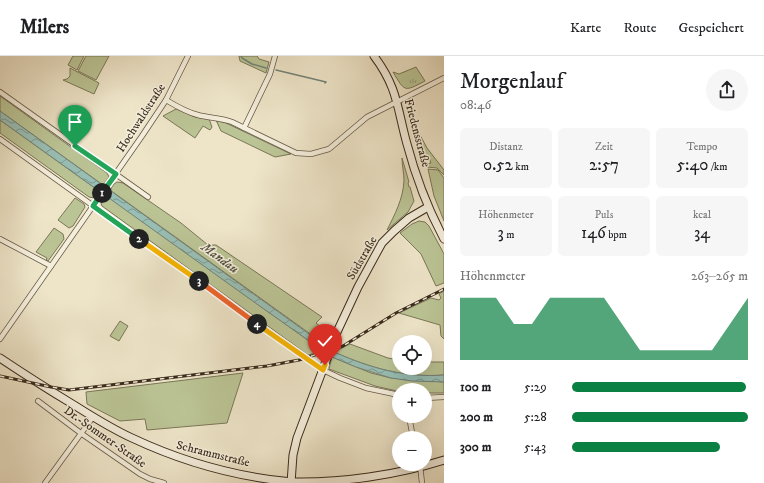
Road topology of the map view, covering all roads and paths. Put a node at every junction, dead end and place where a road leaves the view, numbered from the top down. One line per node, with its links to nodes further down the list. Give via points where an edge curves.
1 (188, 56): 6 (street, Hochwaldstraße)
2 (275, 56): 8 (street, via 270,74)
3 (374, 56): 7 (main road, Friedensstraße, via 391,83)
4 (444, 78): 7 (street)
5 (0, 92): 10 (street)
6 (166, 100): 8 (street, via 190,112 225,120); 10 (street, Hochwaldstraße)
7 (397, 101): 8 (street, via 367,117 330,149 311,154 296,153); 13 (main road, Friedensstraße, via 407,144)
8 (244, 128)
9 (0, 139): 12 (street)
10 (116, 174): 11 (street); 12 (street, Hochwaldstraße)
11 (148, 197)
12 (93, 206): 16 (street, Hochwaldstraße); 19 (street, via 269,332)
13 (428, 207): 15 (main road, Friedensstraße); 19 (main road, Südstraße, via 409,218 382,244 358,287)
14 (0, 239): 16 (street)
15 (444, 239)
16 (51, 266): 17 (street, Hochwaldstraße)
17 (0, 339)
18 (0, 358): 24 (main road, Schrammstraße)
19 (324, 367): 20 (street, via 340,378 366,388); 31 (main road, via 296,443)
20 (392, 394)
21 (444, 397): 22 (street)
22 (432, 398)
23 (38, 400): 25 (street, Dr.-Sommer-Straße)
24 (93, 417): 25 (street); 31 (main road, Schrammstraße, via 130,438 171,455 221,470)
25 (82, 434): 30 (street); 33 (street, Dr.-Sommer-Straße, via 140,474)
26 (444, 460): 27 (main road, Schrammstraße)
27 (432, 463)
28 (398, 471): 31 (main road, Schrammstraße, via 358,480)
29 (421, 471): 34 (street)
30 (47, 481): 32 (street)
31 (291, 482)
32 (54, 483)
33 (164, 483)
34 (422, 483)

